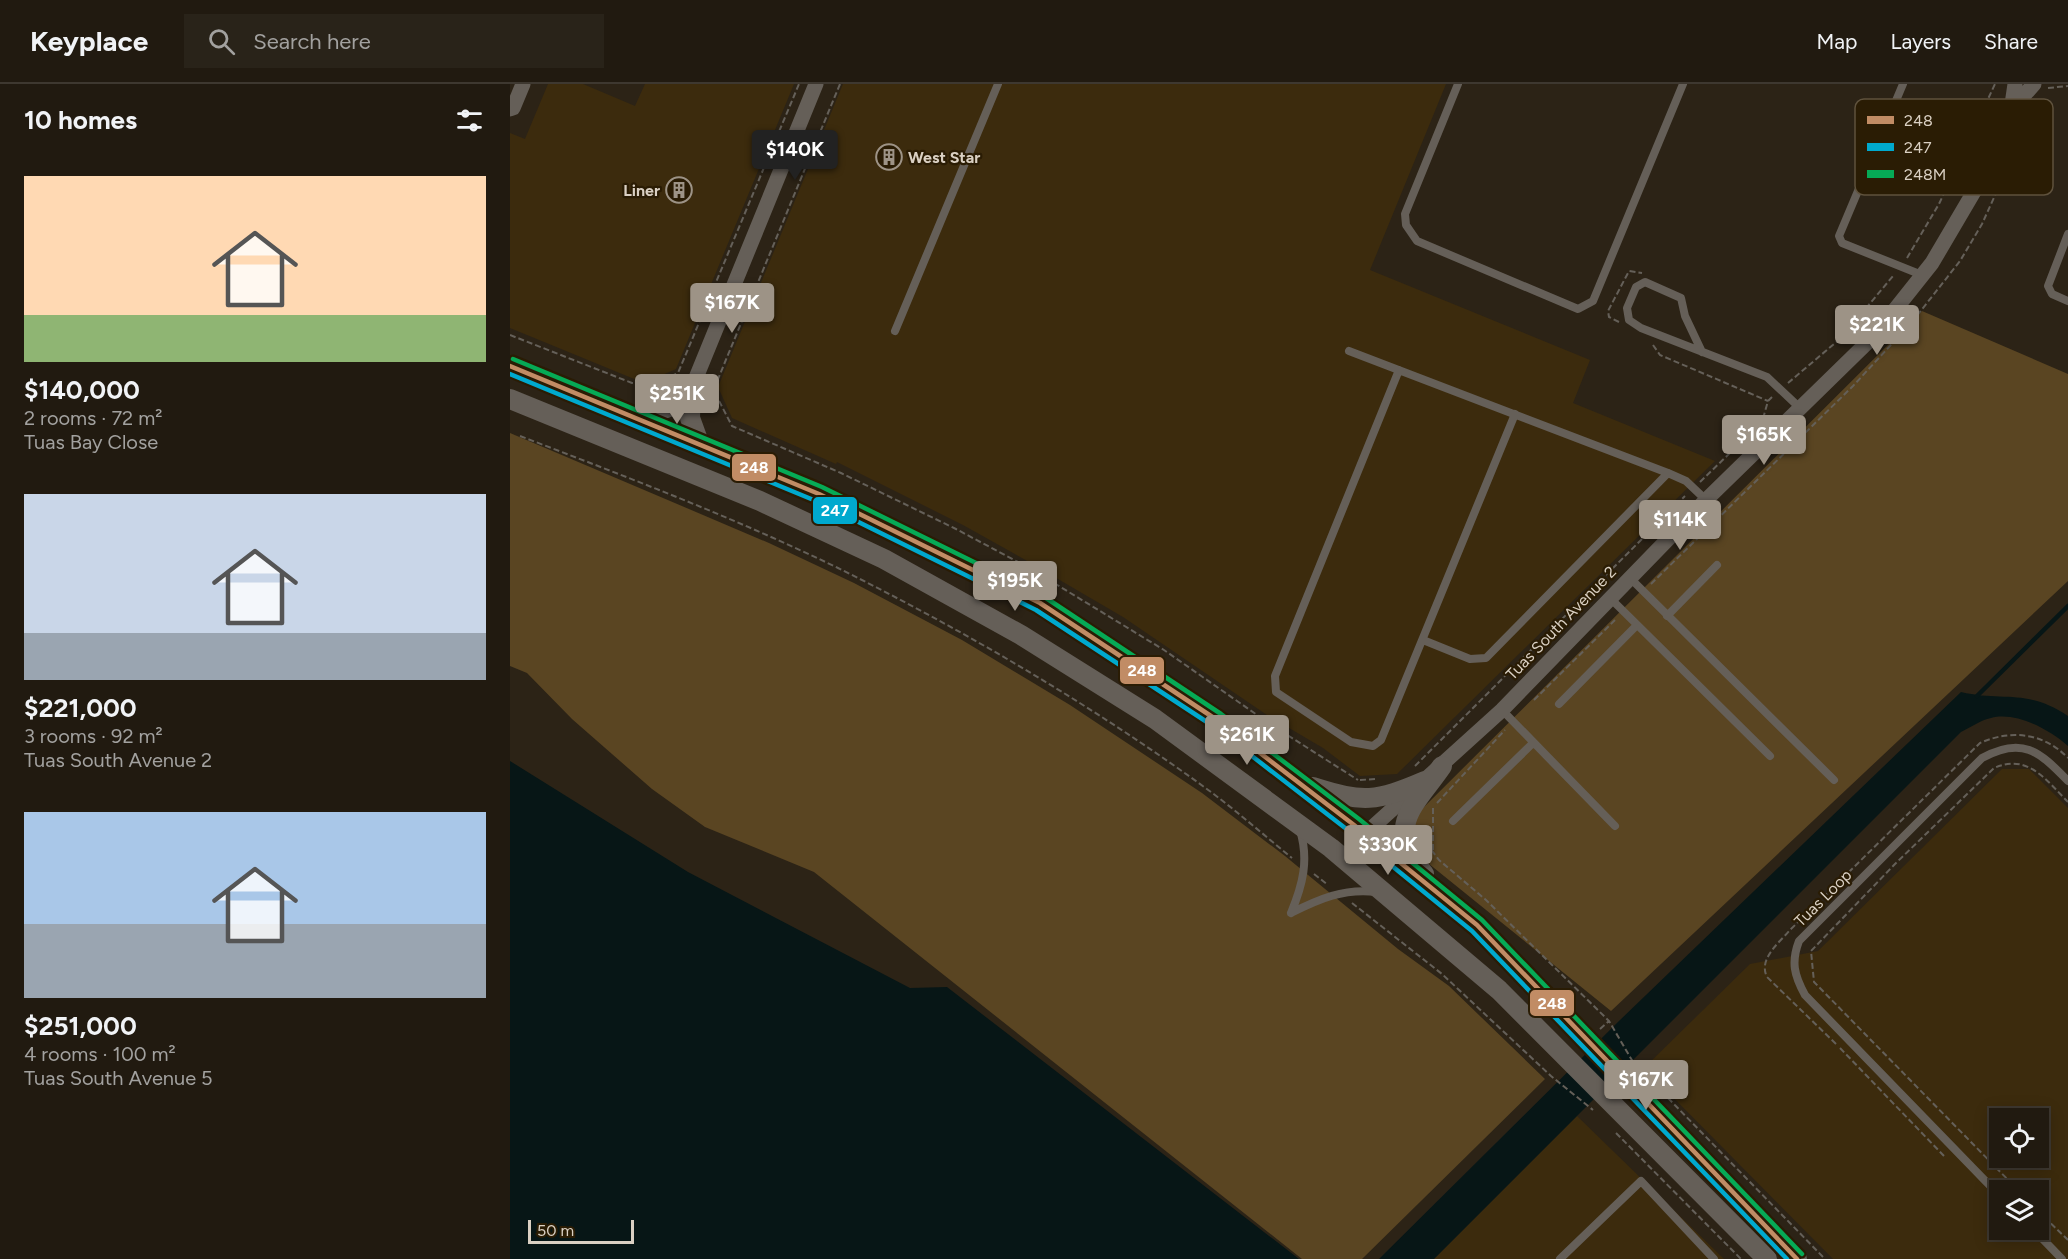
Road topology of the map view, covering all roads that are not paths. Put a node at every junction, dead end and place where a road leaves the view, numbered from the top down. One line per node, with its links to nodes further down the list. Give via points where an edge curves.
1 (524, 84): 12 (street)
2 (816, 84): 23 (street)
3 (998, 84): 18 (lane)
4 (1458, 84): 5 (lane, via 1406,214 1406,225 1417,241 1578,309 1593,301)
5 (1683, 84)
6 (1903, 84): 9 (lane)
7 (2015, 84): 10 (street, Tuas South Avenue 2)
8 (2034, 84): 11 (street, Tuas South Avenue 2)
9 (1897, 99)
10 (2012, 99)
11 (2021, 99)
12 (510, 109)
13 (1856, 195): 16 (lane, via 1839,236 1842,243)
14 (1972, 195): 16 (street, Tuas South Avenue 2)
15 (2068, 234): 17 (lane, via 2048,286 2052,294)
16 (1922, 275): 25 (street, Tuas South Avenue 2, via 1874,336)
17 (2068, 301)
18 (895, 331)
19 (1349, 351): 22 (lane)
20 (1702, 352): 20 (lane, via 1629,320 1628,308 1636,287 1645,282 1681,298); 25 (lane, via 1767,377)
21 (510, 366): 27 (street)
22 (1399, 370): 26 (lane); 36 (lane, via 1275,676 1276,692 1351,742 1373,746 1382,740)
23 (691, 390): 27 (street, via 672,406); 28 (street, via 690,418)
24 (510, 399): 47 (street, via 760,501 884,559 1021,635 1155,719)
25 (1800, 408): 30 (street, Tuas South Avenue 2)
26 (1515, 414): 29 (lane); 36 (lane)
27 (640, 418): 28 (street)
28 (699, 443): 45 (street, via 819,494 1040,603 1217,720)
29 (1668, 472): 30 (lane); 36 (lane, via 1486,658 1470,659)
30 (1706, 500): 32 (street, Tuas South Avenue 2)
31 (1717, 565): 34 (lane)
32 (1630, 578): 33 (street, Tuas South Avenue 2); 34 (lane)
33 (1610, 598): 35 (lane); 38 (street, Tuas South Avenue 2)
34 (1667, 616): 43 (lane)
35 (1637, 625): 37 (lane); 40 (lane)
36 (1423, 640)
37 (1559, 704)
38 (1502, 710): 39 (lane); 41 (street, Tuas South Avenue 2)
39 (1533, 743): 46 (lane); 48 (lane)
40 (1770, 756)
41 (1442, 766): 42 (street, Tuas South Avenue 2); 51 (street, via 1414,804 1404,829 1408,851)
42 (1418, 775): 45 (street, via 1389,796 1360,800); 49 (street, Tuas South Avenue 2)
43 (1834, 780)
44 (2068, 781): 53 (lane, Tuas Loop, via 2046,758 2025,748 2002,747 1982,758 1799,940 1793,957 1795,977 1805,995)
45 (1299, 782): 49 (street)
46 (1453, 821)
47 (1298, 823): 50 (street); 52 (lane, via 1305,868 1291,913 1340,893)
48 (1616, 826)
49 (1365, 834): 50 (street, Tuas South Avenue 2); 51 (street)
50 (1343, 859): 52 (street)
51 (1433, 889): 58 (street, via 1477,924)
52 (1386, 893): 57 (street, via 1499,990)
53 (1989, 1185)
54 (2044, 1240): 59 (lane)
55 (1560, 1259): 56 (lane, via 1641,1181)
56 (1714, 1259)
57 (1767, 1259)
58 (1797, 1259)
59 (2062, 1259)

